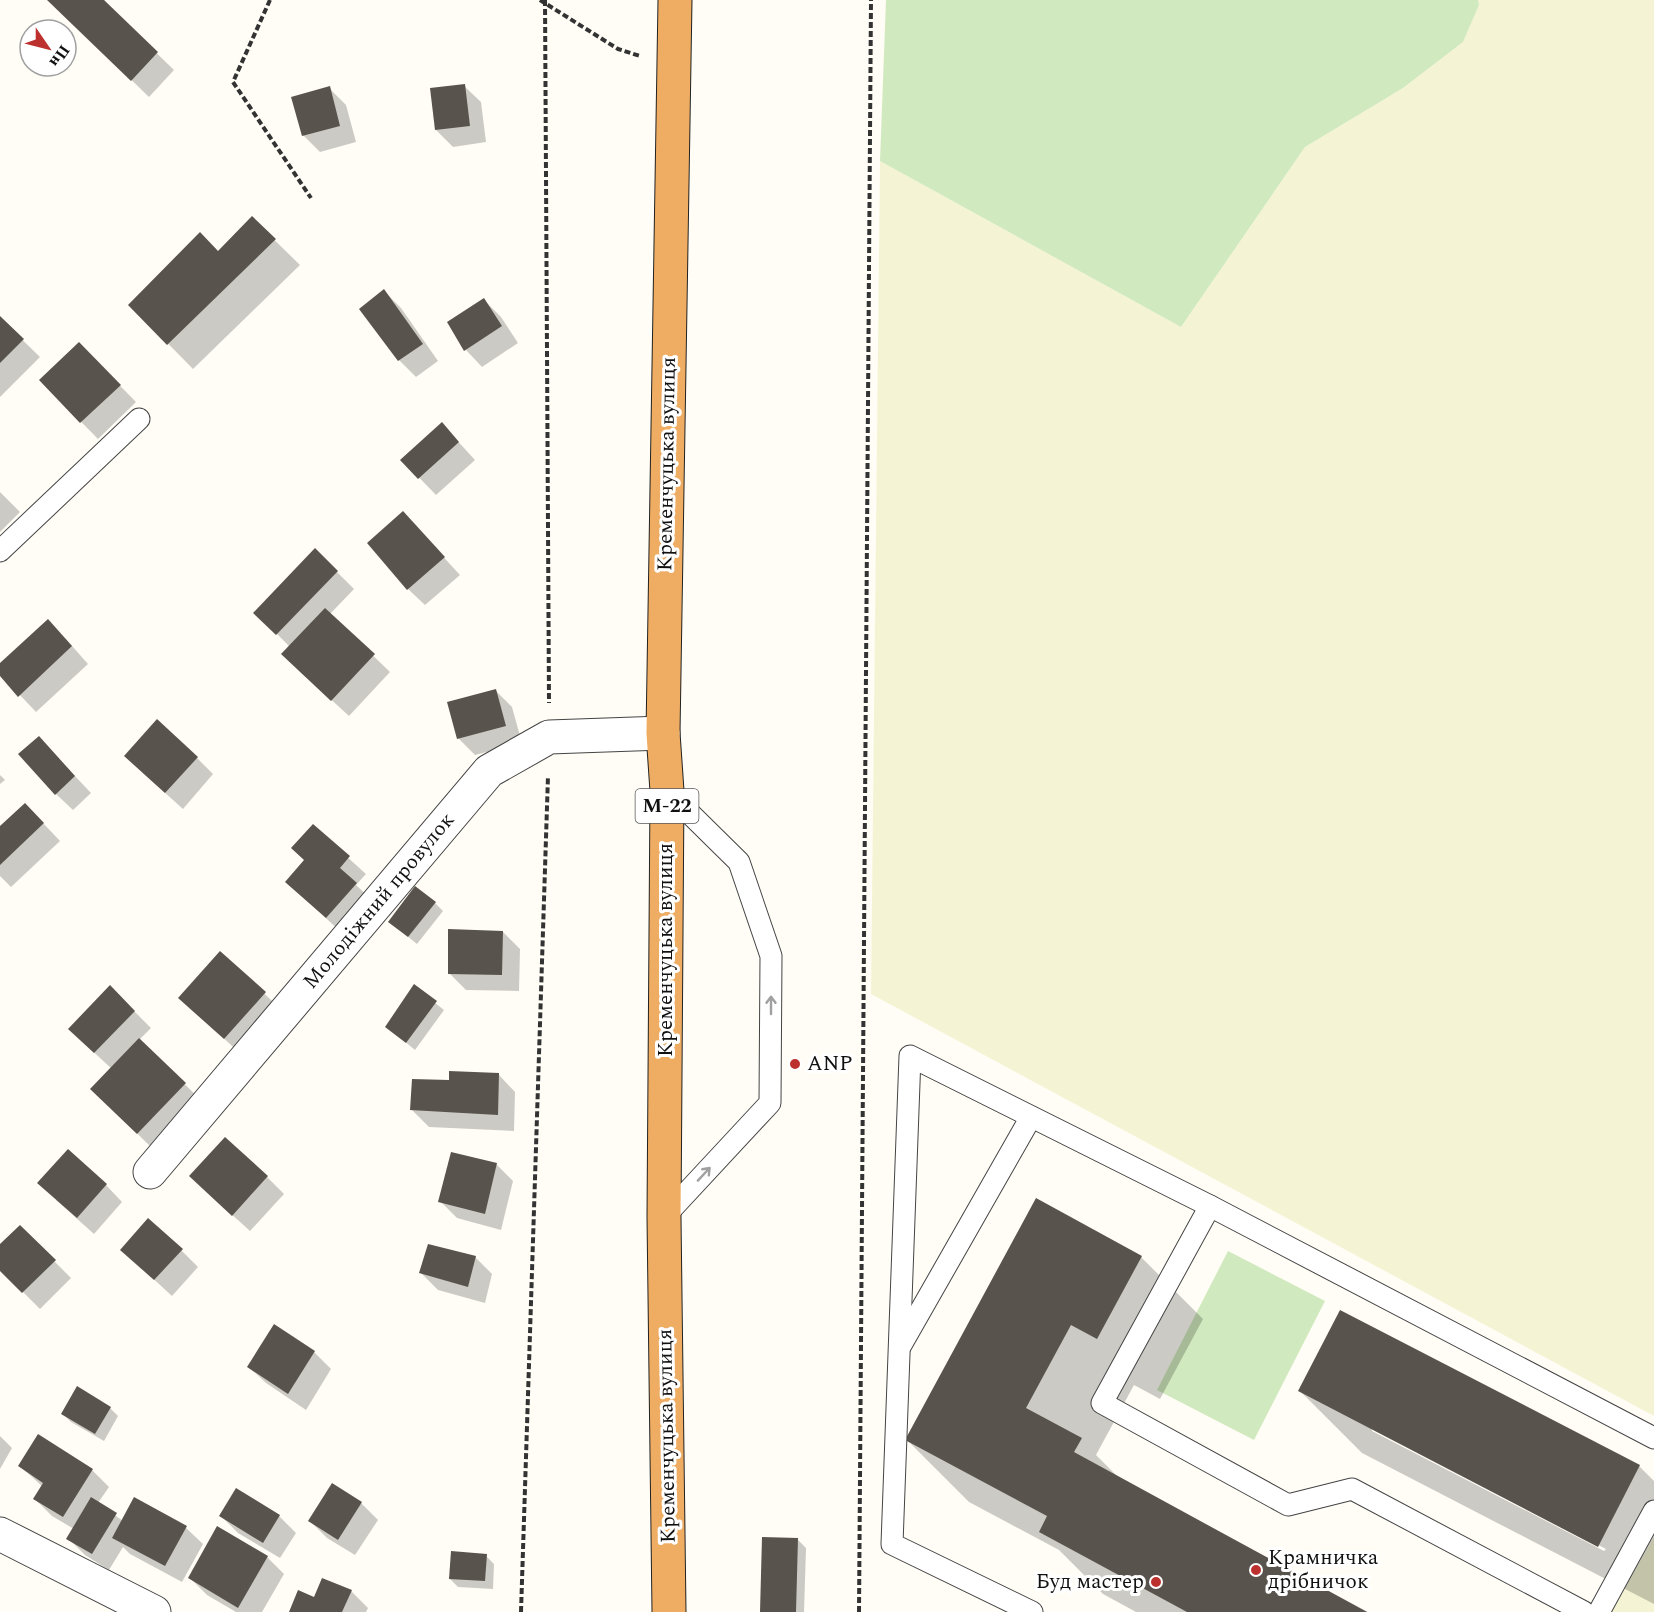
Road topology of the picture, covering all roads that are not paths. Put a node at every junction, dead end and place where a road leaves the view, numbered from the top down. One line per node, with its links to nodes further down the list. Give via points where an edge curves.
1 (675, 0): 4 (highway, Кременчуцька вулиця / М-22)
2 (139, 419): 3 (lane)
3 (0, 551)
4 (663, 733): 5 (highway, Кременчуцька вулиця / М-22); 7 (street, Молодіжний провулок, via 549,736 489,771)
5 (667, 792): 9 (highway, Кременчуцька вулиця / М-22); 9 (lane, one-way to 5, via 770,1103 771,1051 771,956 739,862)
6 (1031, 1117): 8 (lane); 10 (lane); 10 (lane, via 910,1056)
7 (150, 1172)
8 (1210, 1206): 11 (lane); 17 (lane, via 1102,1403 1288,1505 1353,1489)
9 (664, 1217): 15 (highway, Кременчуцька вулиця / М-22)
10 (898, 1349): 16 (lane, via 892,1544)
11 (1654, 1438)
12 (1654, 1511): 18 (lane)
13 (0, 1534): 14 (street)
14 (154, 1612)
15 (669, 1612)
16 (1032, 1612)
17 (1584, 1612)
18 (1599, 1612)

